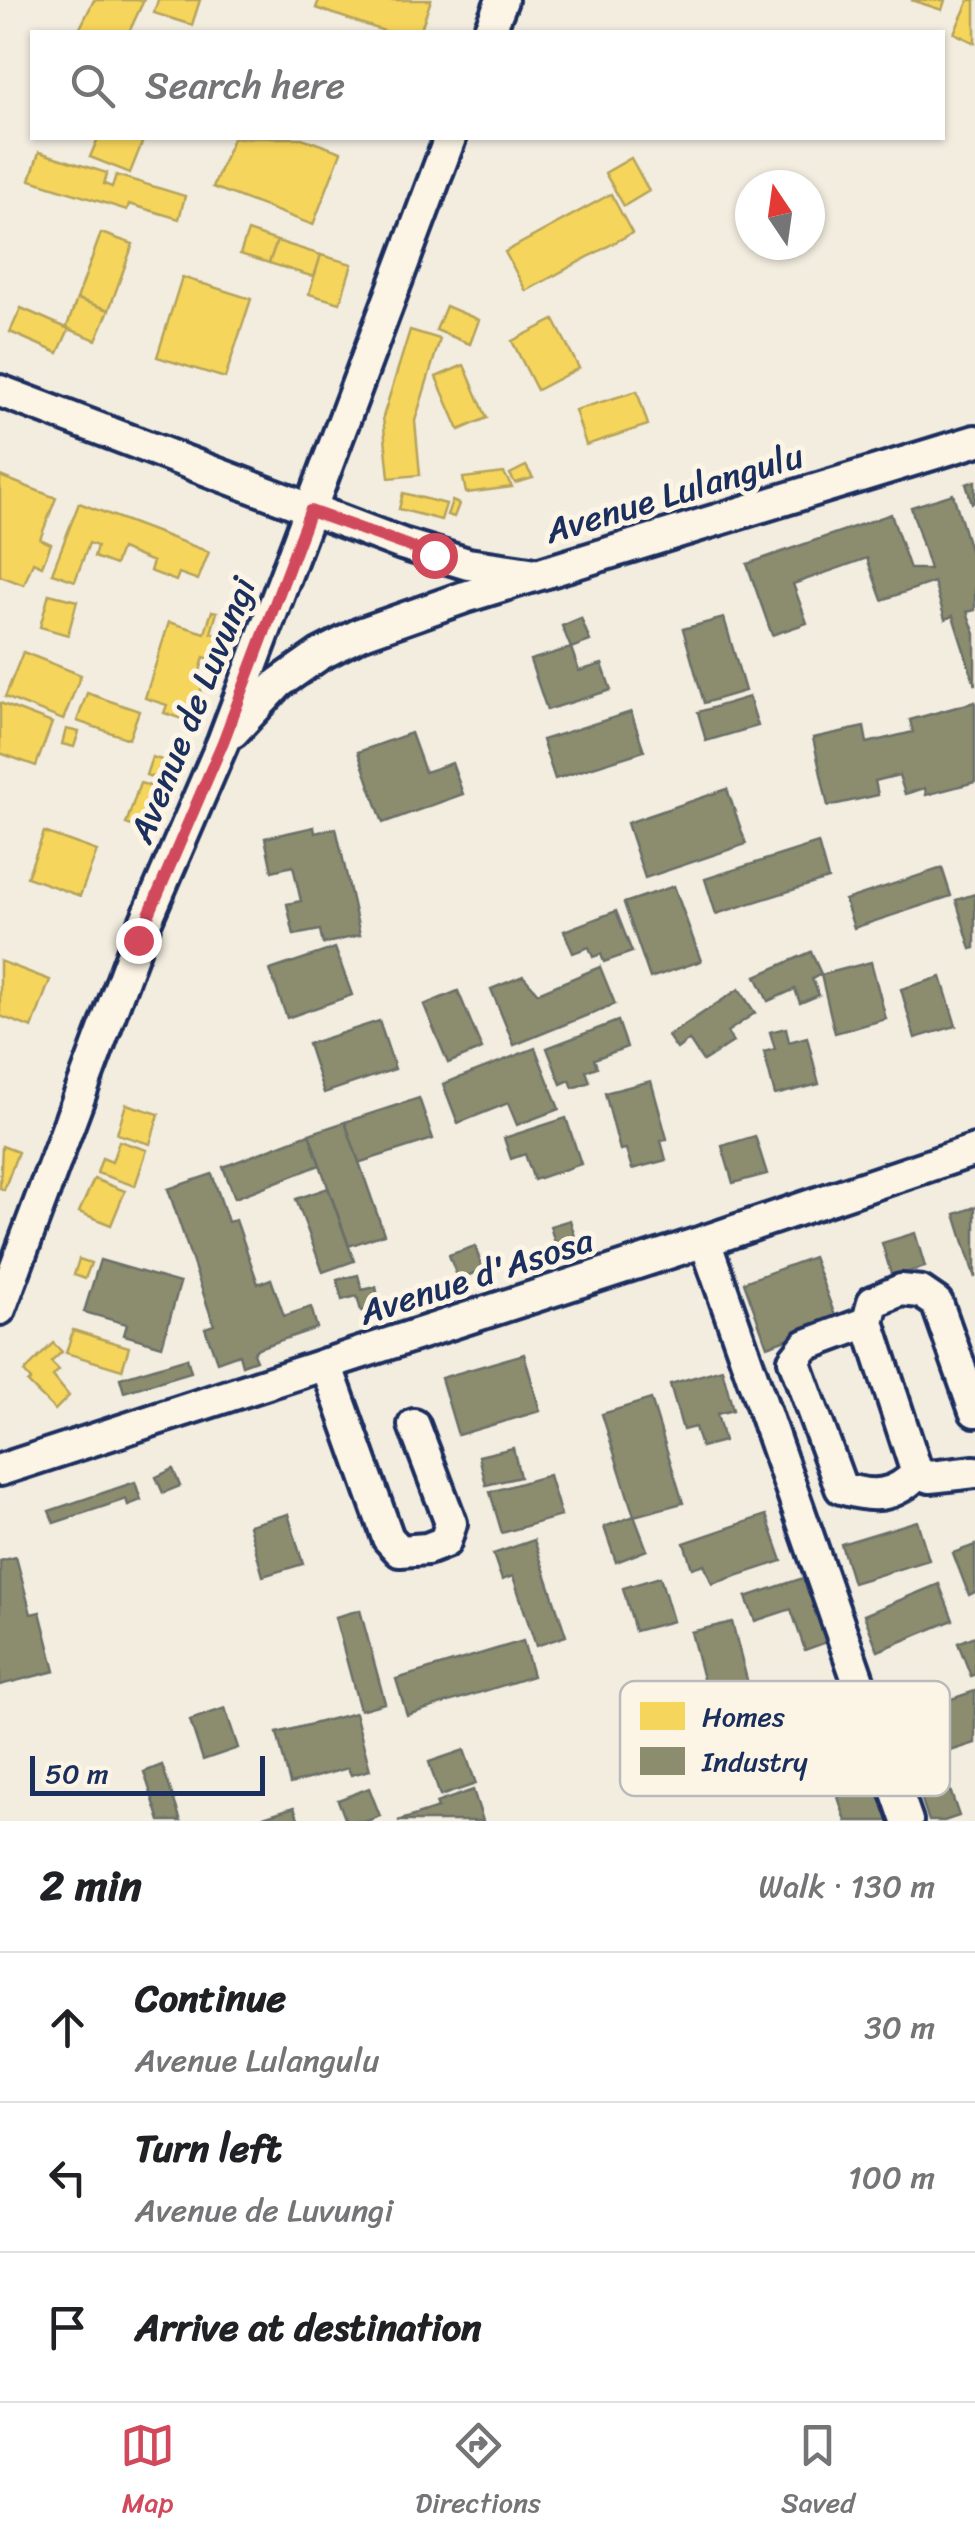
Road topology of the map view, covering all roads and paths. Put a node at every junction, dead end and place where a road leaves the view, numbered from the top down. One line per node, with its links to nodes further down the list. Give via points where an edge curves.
1 (502, 0): 2 (street)
2 (491, 30)
3 (449, 140): 6 (street, Avenue de Luvungi)
4 (0, 391): 6 (street, Avenue Lulangulu)
5 (975, 441): 7 (street, Avenue Lulangulu)
6 (310, 511): 7 (street, Avenue Lulangulu, via 434,555); 8 (street, Avenue de Luvungi)
7 (538, 574): 8 (street, via 360,634 319,655 279,683)
8 (223, 742): 11 (street, Avenue de Luvungi, via 138,940)
9 (975, 1150): 10 (street, Avenue d'Asosa)
10 (704, 1241): 13 (street, Avenue d'Asosa); 19 (street)
11 (0, 1309)
12 (868, 1322): 14 (street, via 873,1302 901,1290 937,1303); 18 (street); 18 (street, via 806,1345 794,1360 841,1488 886,1493 905,1487)
13 (326, 1364): 15 (street, via 388,1538 400,1551 444,1542 451,1523); 16 (street, Avenue d'Asosa)
14 (975, 1411)
15 (414, 1425)
16 (0, 1470)
17 (975, 1472): 18 (street)
18 (917, 1473)
19 (858, 1681)
20 (898, 1796): 21 (street)
21 (907, 1821)

